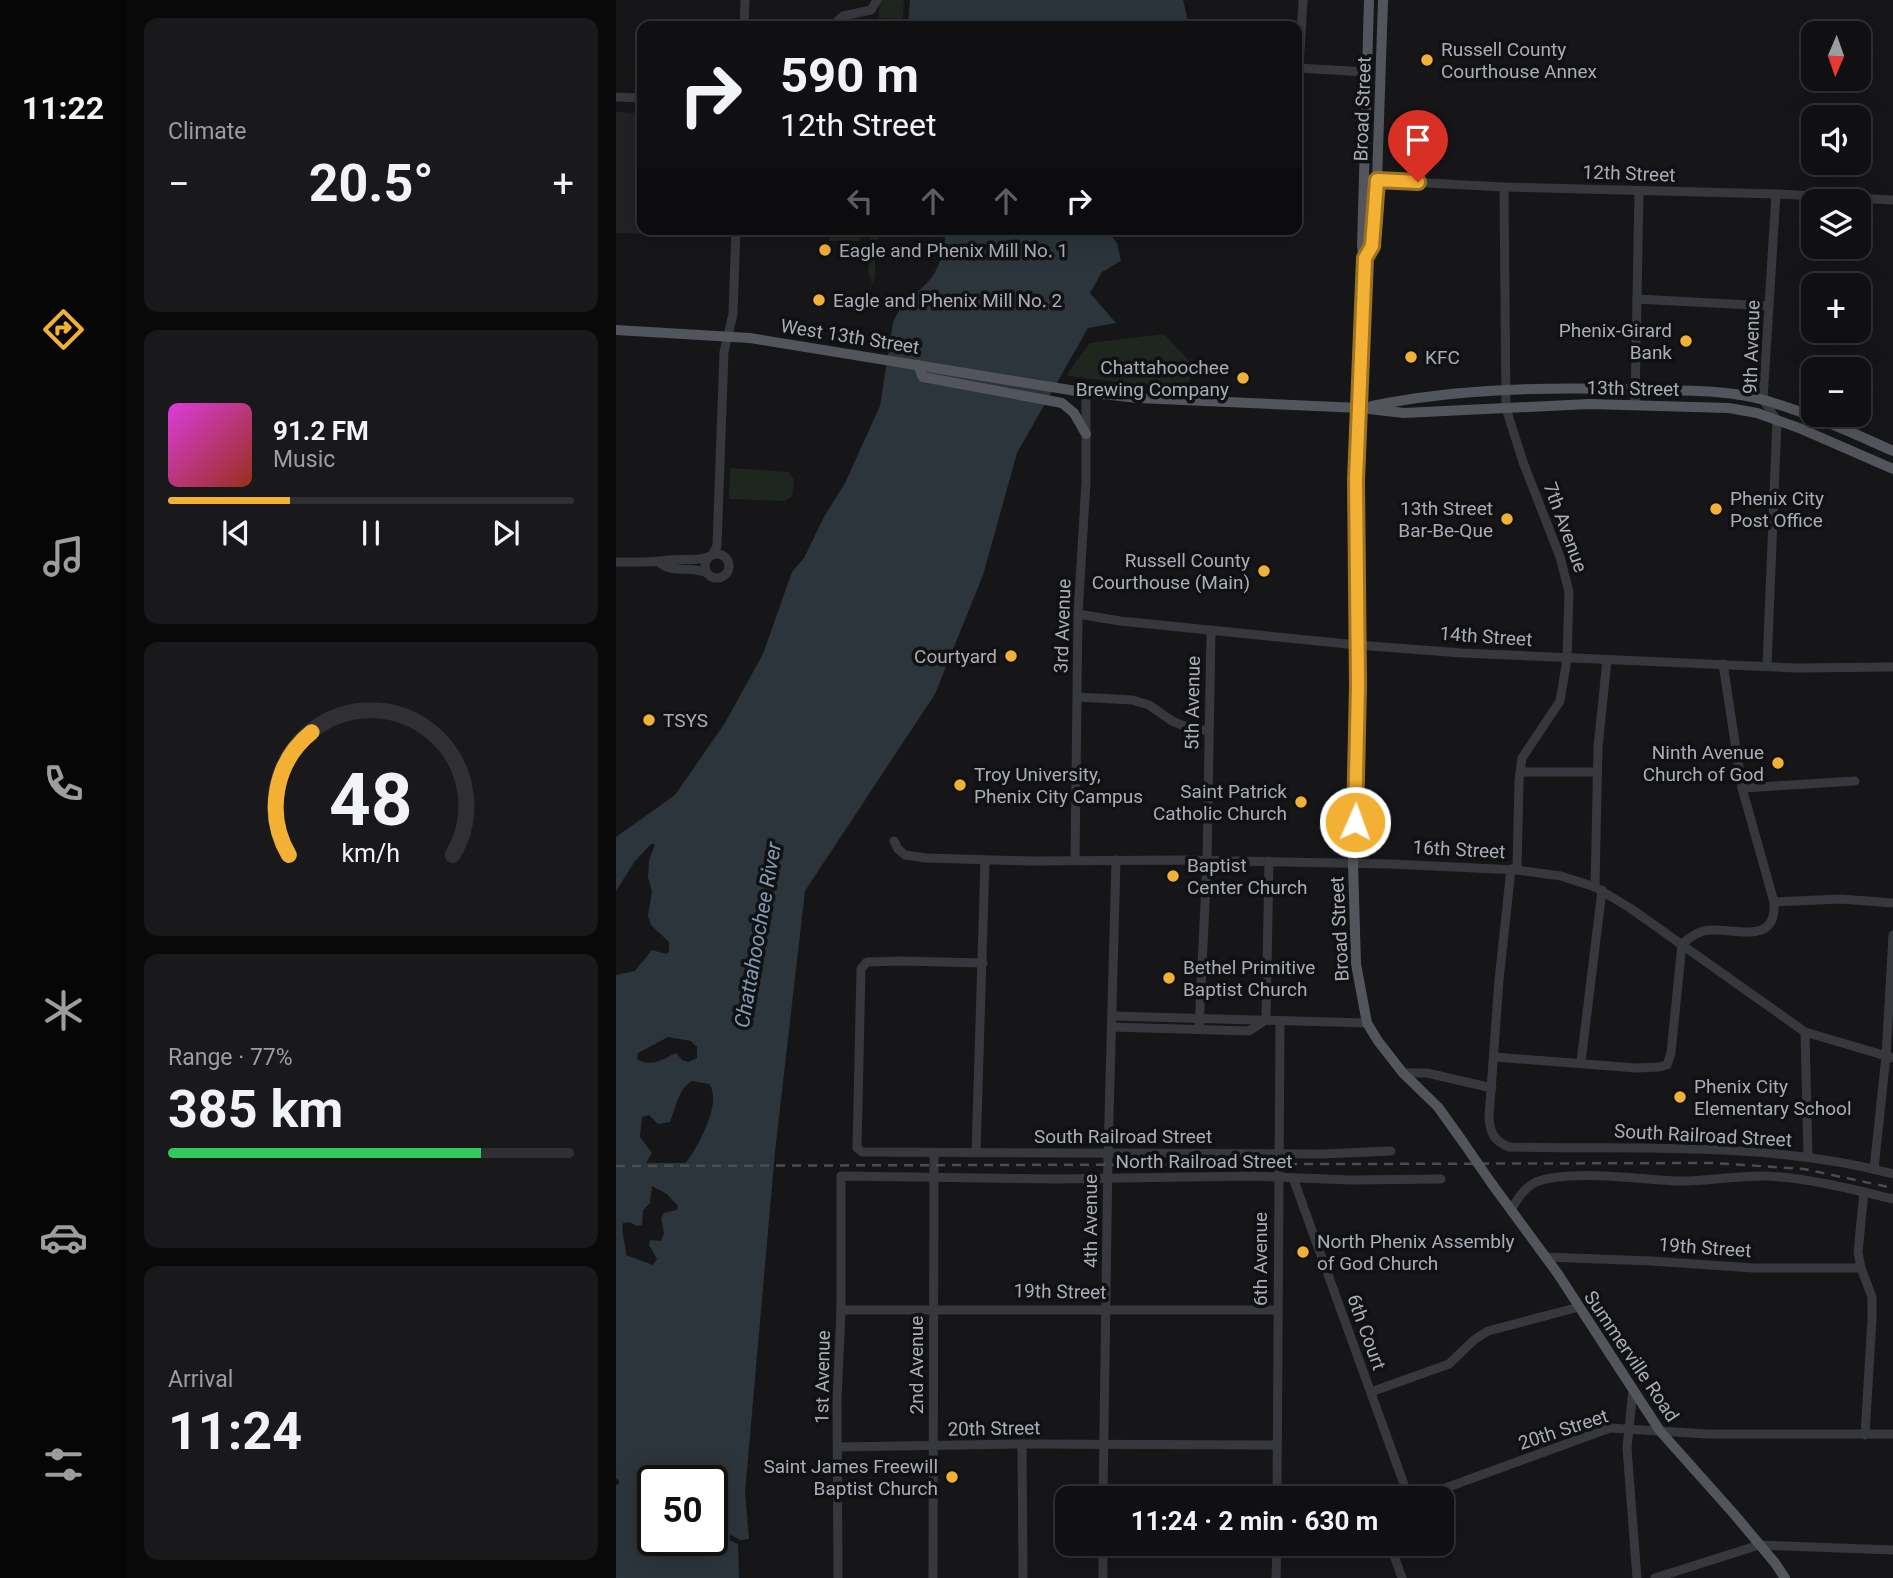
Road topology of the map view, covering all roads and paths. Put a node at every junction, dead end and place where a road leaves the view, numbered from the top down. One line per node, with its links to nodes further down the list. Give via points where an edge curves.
1 (745, 0): 6 (street)
2 (877, 0): 7 (street, via 871,10)
3 (1303, 0): 8 (street)
4 (1369, 0): 10 (main road, Broad Street)
5 (1382, 0): 14 (main road, Broad Street)
6 (744, 21)
7 (838, 21)
8 (1301, 21)
9 (1302, 68): 10 (street)
10 (1367, 72): 13 (main road, Broad Street)
11 (616, 97): 12 (street)
12 (637, 99)
13 (1363, 179): 14 (street, 12th Street); 20 (main road, Broad Street)
14 (1377, 180): 15 (street, 12th Street); 20 (main road, Broad Street, via 1372,246)
15 (1504, 187): 16 (street, 12th Street); 26 (street, 7th Avenue)
16 (1639, 191): 17 (street, 12th Street); 21 (street)
17 (1776, 194): 18 (street, 12th Street); 22 (street, 9th Avenue)
18 (1893, 200)
19 (736, 235): 36 (street, via 733,314 724,352)
20 (1365, 258): 30 (main road, Broad Street)
21 (1637, 299): 22 (street); 25 (street)
22 (1769, 306): 28 (street, 9th Avenue)
23 (616, 330): 24 (main road, West 13th Street, via 750,338)
24 (918, 365): 27 (main road, West 13th Street); 33 (main road, via 923,377 1062,403)
25 (1635, 389): 26 (main road, 13th Street); 28 (main road, 13th Street, via 1704,391); 29 (street)
26 (1506, 391): 30 (main road, 13th Street, via 1410,398); 31 (street, 7th Avenue)
27 (1081, 392): 30 (main road, 13th Street); 33 (street, 3rd Avenue)
28 (1763, 400): 32 (street, 9th Avenue); 34 (main road, 13th Street)
29 (1635, 405): 31 (main road, 13th Street); 32 (main road, 13th Street, via 1729,408)
30 (1360, 408): 31 (main road, 13th Street, via 1404,413); 44 (main road, Broad Street)
31 (1506, 408): 45 (street, 7th Avenue, via 1566,574)
32 (1777, 420): 35 (main road, 13th Street); 48 (street)
33 (1086, 434): 42 (street, 3rd Avenue)
34 (1893, 451)
35 (1893, 469)
36 (717, 546): 37 (street); 38 (street)
37 (723, 555): 38 (street); 41 (street, via 729,562 726,575 718,578)
38 (710, 556): 40 (street); 41 (street)
39 (616, 562): 40 (street)
40 (660, 563): 41 (street, via 669,569)
41 (707, 573)
42 (1078, 614): 43 (street, 14th Street); 50 (street, 3rd Avenue)
43 (1211, 630): 44 (street, 14th Street); 51 (street, 5th Avenue)
44 (1357, 645): 45 (street, 14th Street); 62 (main road, Broad Street)
45 (1567, 659): 46 (street, 14th Street); 52 (street, 7th Avenue, via 1557,708 1526,750)
46 (1607, 660): 47 (street, 14th Street); 53 (street)
47 (1723, 664): 48 (street, 14th Street); 55 (street)
48 (1767, 666): 49 (street, 14th Street)
49 (1893, 667)
50 (1078, 698): 51 (street, via 1132,700 1184,726); 58 (street, 3rd Avenue)
51 (1208, 731): 61 (street, 5th Avenue)
52 (1520, 772): 53 (street); 63 (street, 7th Avenue)
53 (1597, 772): 64 (street)
54 (1855, 781): 55 (street)
55 (1742, 788): 65 (street)
56 (894, 841): 57 (street, 16th Street, via 905,855)
57 (985, 860): 58 (street, 16th Street); 69 (street)
58 (1075, 860): 59 (street, 16th Street)
59 (1116, 860): 61 (street, 16th Street); 71 (street, 4th Avenue)
60 (1269, 861): 61 (street, 16th Street); 62 (street, 16th Street); 73 (street)
61 (1207, 862): 72 (street, 5th Avenue)
62 (1353, 864): 63 (street, 16th Street); 75 (main road, Broad Street, via 1356,964)
63 (1514, 869): 64 (street, 16th Street, via 1560,876); 79 (street, 7th Avenue)
64 (1598, 889): 68 (street, 16th Street); 81 (street)
65 (1774, 902): 66 (street, via 1841,899); 68 (street, via 1775,914 1763,929 1703,931)
66 (1893, 903)
67 (1893, 935): 70 (street)
68 (1682, 944): 78 (street, 16th Street); 81 (street, via 1667,1065 1636,1068)
69 (983, 963): 86 (street, South Railroad Street, via 866,962 861,969 857,1148 862,1152); 87 (street)
70 (1891, 984): 80 (street)
71 (1112, 1016): 72 (street); 76 (street, 4th Avenue)
72 (1199, 1018): 73 (street); 77 (street, 5th Avenue)
73 (1266, 1020): 74 (street); 77 (street, via 1249,1031)
74 (1280, 1021): 75 (street); 88 (street, 6th Avenue)
75 (1367, 1023): 82 (main road, Broad Street)
76 (1111, 1027): 77 (street); 89 (street, 4th Avenue)
77 (1199, 1029)
78 (1805, 1032): 80 (street, 16th Street); 90 (street)
79 (1494, 1057): 81 (street); 83 (street)
80 (1889, 1057): 91 (street)
81 (1581, 1062)
82 (1403, 1073): 83 (street, via 1427,1073); 84 (main road, Broad Street, via 1438,1107)
83 (1492, 1088): 90 (street, South Railroad Street, via 1492,1135 1509,1147 1715,1149)
84 (1463, 1142): 101 (main road, Summerville Road, bridge)
85 (1391, 1151): 88 (street, South Railroad Street)
86 (934, 1153): 87 (street, South Railroad Street); 95 (street, 2nd Avenue)
87 (976, 1153): 89 (street, South Railroad Street)
88 (1279, 1153): 89 (street, South Railroad Street); 94 (street, 6th Avenue)
89 (1108, 1154): 97 (street, 4th Avenue)
90 (1808, 1157): 91 (street, South Railroad Street)
91 (1874, 1169): 92 (street, South Railroad Street)
92 (1893, 1174)
93 (841, 1176): 95 (street, North Railroad Street); 106 (street, 1st Avenue)
94 (1278, 1177): 96 (street, North Railroad Street); 97 (street, North Railroad Street); 108 (street, 6th Avenue)
95 (934, 1178): 97 (street, North Railroad Street); 105 (street, 2nd Avenue)
96 (1293, 1178): 98 (street, North Railroad Street); 110 (street, 6th Court)
97 (1107, 1179): 107 (street, 4th Avenue)
98 (1441, 1179)
99 (1864, 1192): 100 (street); 101 (street, via 1764,1176 1682,1181 1558,1177 1525,1189); 103 (street, via 1858,1252)
100 (1893, 1199)
101 (1511, 1210): 102 (main road, Summerville Road)
102 (1546, 1257): 103 (street, 19th Street, via 1753,1268); 104 (main road, Summerville Road)
103 (1861, 1268): 114 (street, via 1872,1297)
104 (1579, 1307): 109 (main road, Summerville Road); 110 (street, via 1488,1331 1449,1364)
105 (933, 1309): 106 (street, 19th Street); 107 (street, 19th Street); 119 (street, 2nd Avenue)
106 (841, 1310): 118 (street, 1st Avenue)
107 (1106, 1310): 108 (street, 19th Street); 116 (street, 4th Avenue)
108 (1278, 1310): 117 (street, 6th Avenue)
109 (1633, 1389): 111 (street); 112 (main road, Summerville Road)
110 (1371, 1392): 122 (street, 6th Court)
111 (1627, 1429): 112 (street, 20th Street); 123 (street, 20th Street, via 1609,1428); 135 (street)
112 (1660, 1431): 114 (street, 20th Street); 124 (main road, Summerville Road)
113 (1893, 1434): 114 (street, 20th Street)
114 (1865, 1435)
115 (1022, 1444): 116 (street, 20th Street); 119 (street, 20th Street); 131 (street)
116 (1105, 1445): 117 (street, 20th Street); 120 (street, 4th Avenue)
117 (1277, 1445): 121 (street, 6th Avenue)
118 (838, 1447): 119 (street, 20th Street); 129 (street, 1st Avenue)
119 (933, 1447): 130 (street, 2nd Avenue)
120 (1104, 1486)
121 (1277, 1486)
122 (1405, 1486)
123 (1451, 1486)
124 (1759, 1545): 125 (street); 136 (street); 137 (main road, Summerville Road)
125 (1893, 1550)
126 (1103, 1556): 132 (street)
127 (1277, 1556): 133 (street)
128 (1394, 1556): 134 (street)
129 (838, 1578)
130 (933, 1578)
131 (1023, 1578)
132 (1103, 1578)
133 (1276, 1578)
134 (1402, 1578)
135 (1637, 1578)
136 (1655, 1578)
137 (1785, 1578)

